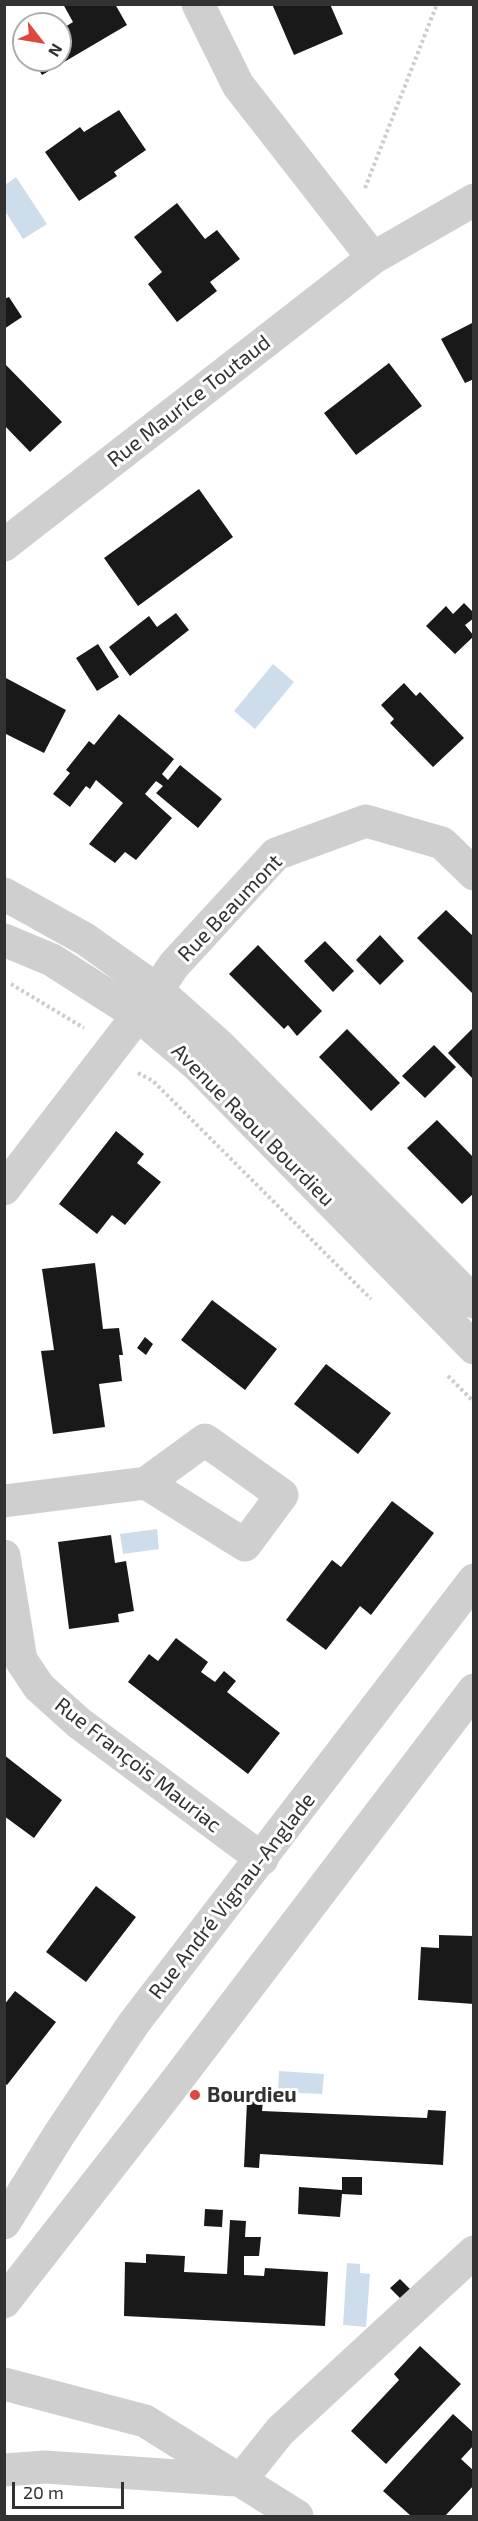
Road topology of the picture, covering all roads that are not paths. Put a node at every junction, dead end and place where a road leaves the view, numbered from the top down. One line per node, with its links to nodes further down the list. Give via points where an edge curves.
1 (198, 4): 3 (street, via 238,85)
2 (474, 201): 3 (street, Rue Maurice Toutaud)
3 (373, 258): 4 (street, Rue Maurice Toutaud)
4 (4, 545)
5 (474, 874): 8 (street, Rue Beaumont, via 442,843 366,821 276,854 174,965)
6 (4, 894): 8 (street, Avenue Raoul Bourdieu, via 86,939)
7 (4, 940): 8 (street, Avenue Raoul Bourdieu)
8 (147, 1002): 9 (street); 10 (street, Avenue Raoul Bourdieu, via 219,1045); 11 (street, Avenue Raoul Bourdieu, via 198,1066)
9 (4, 1189)
10 (474, 1302)
11 (474, 1348)
12 (146, 1483): 12 (street, via 245,1545 282,1495 205,1440); 13 (street)
13 (4, 1501)
14 (4, 1556): 17 (street, Rue François Mauriac, via 21,1660 39,1687 79,1724)
15 (474, 1580): 17 (street, Rue André Vignau-Anglade)
16 (474, 1690): 20 (street)
17 (262, 1859): 18 (street, Rue André Vignau-Anglade, via 134,2024)
18 (4, 2223)
19 (474, 2252): 23 (street, via 280,2431)
20 (4, 2302)
21 (4, 2384): 23 (street, via 145,2421)
22 (4, 2470): 23 (street, via 45,2467)
23 (240, 2481): 24 (street)
24 (297, 2517)

